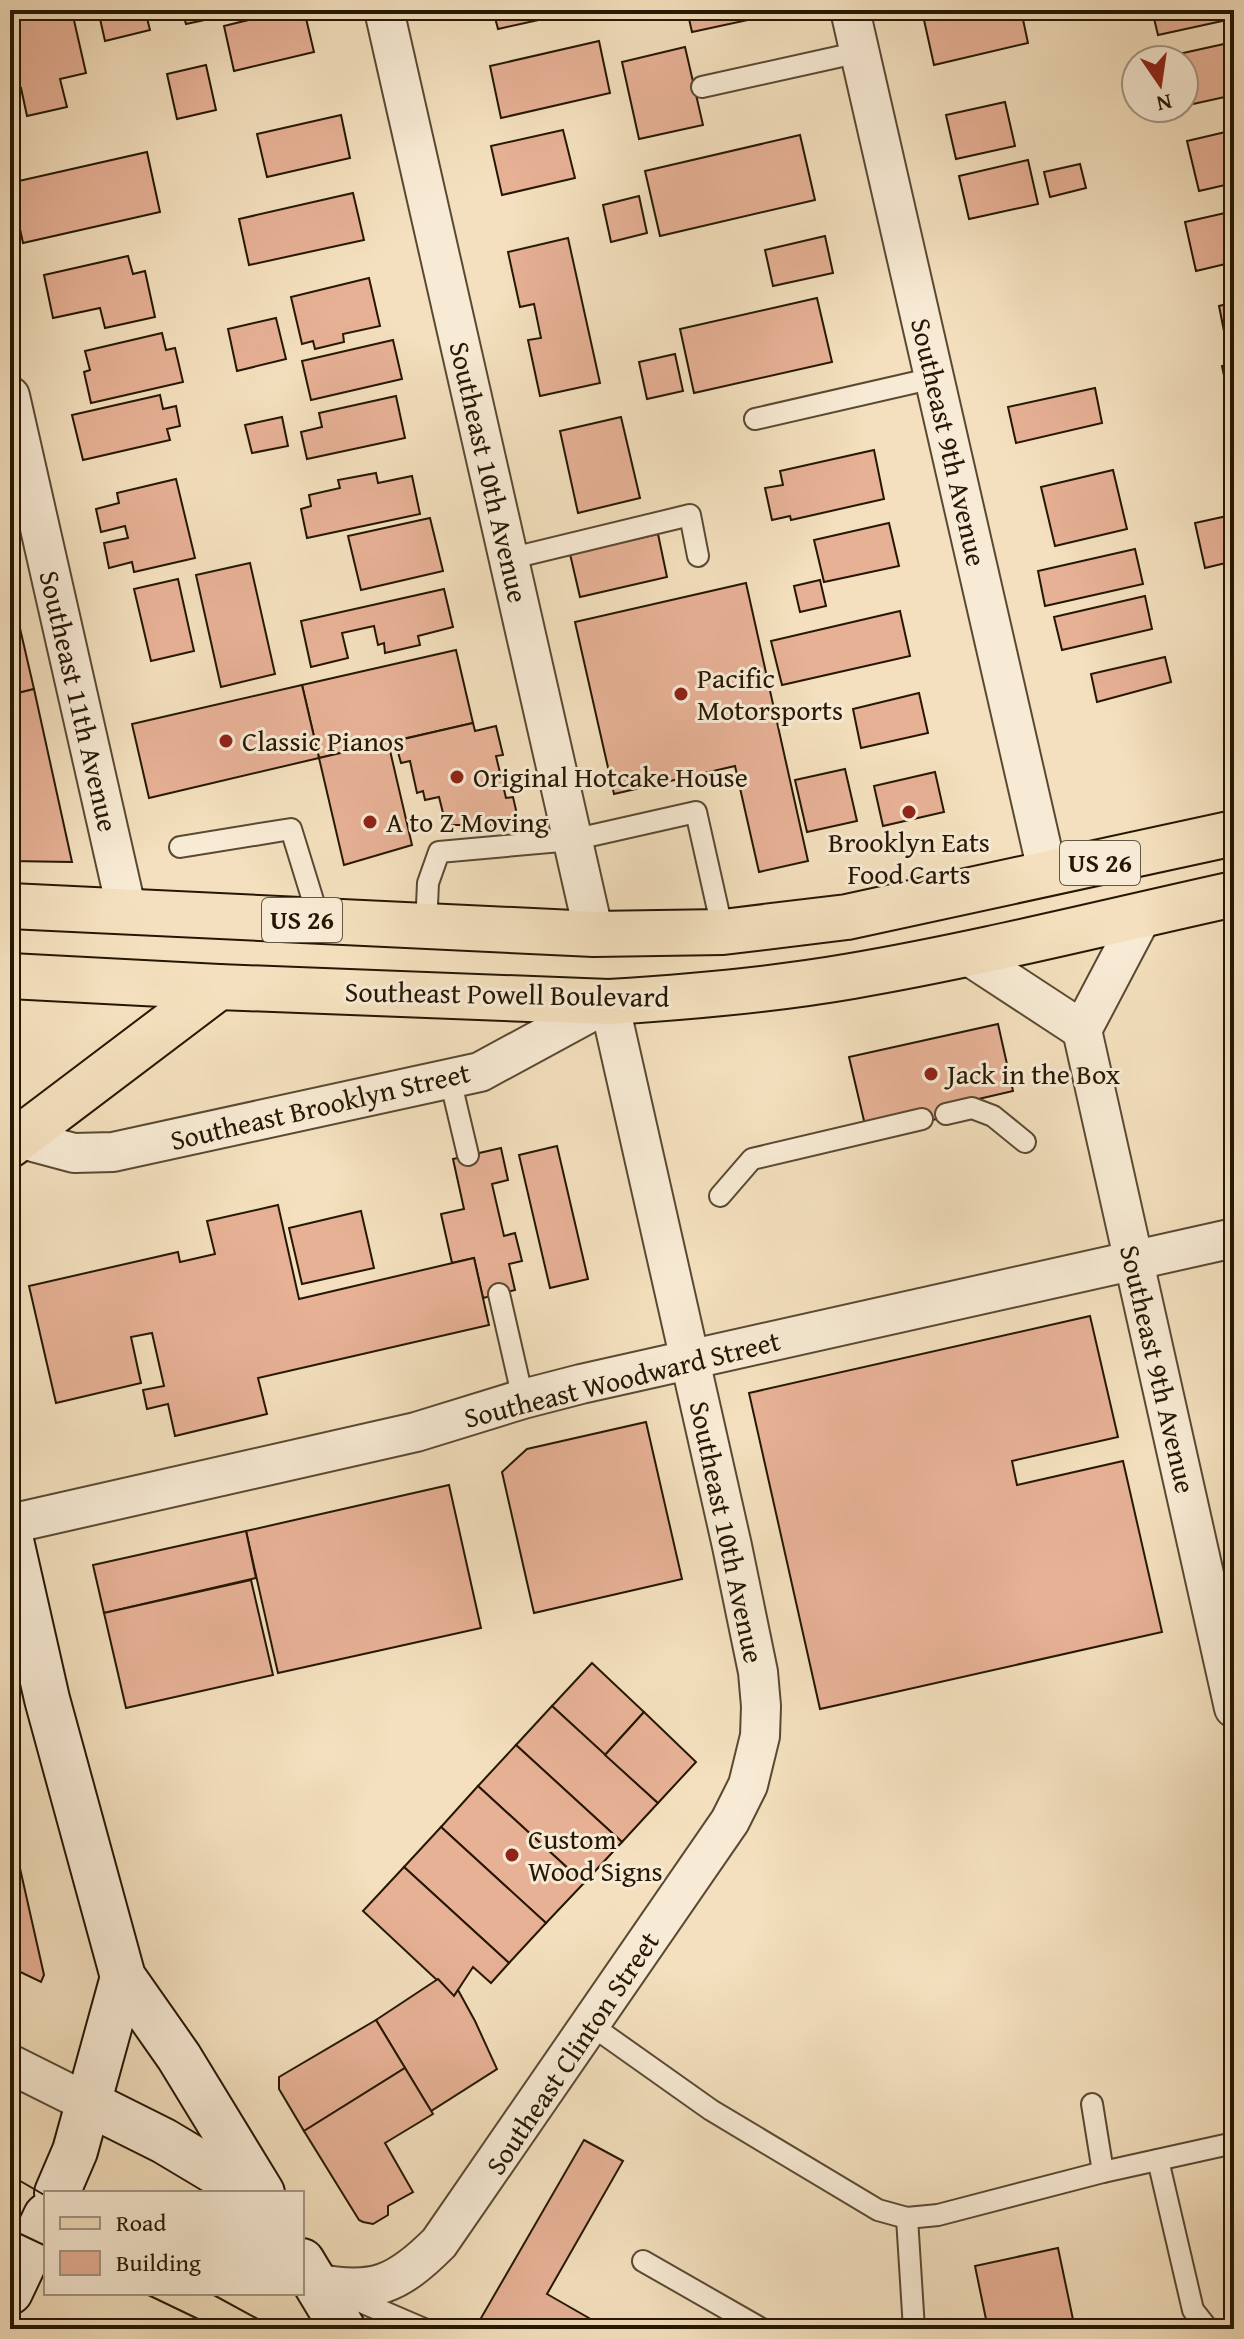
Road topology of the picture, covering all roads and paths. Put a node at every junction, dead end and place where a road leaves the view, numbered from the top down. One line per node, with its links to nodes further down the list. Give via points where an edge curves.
1 (384, 10): 9 (street, Southeast 10th Avenue)
2 (850, 10): 3 (street, Southeast 9th Avenue)
3 (860, 52): 4 (lane); 5 (street, Southeast 9th Avenue)
4 (702, 87)
5 (934, 378): 7 (lane); 13 (street, Southeast 9th Avenue)
6 (10, 396): 16 (street, Southeast 11th Avenue)
7 (755, 419)
8 (698, 556): 9 (lane, via 690,515)
9 (508, 559): 11 (street, Southeast 10th Avenue)
10 (1234, 833): 13 (main road, US 26)
11 (572, 840): 19 (lane, via 439,852 428,883); 20 (lane, via 696,812); 22 (street, Southeast 10th Avenue)
12 (180, 847): 18 (lane, via 291,829)
13 (1048, 875): 20 (main road, US 26, via 847,917)
14 (1234, 894): 17 (main road, Southeast Powell Boulevard / US 26)
15 (10, 906): 16 (main road, US 26)
16 (127, 912): 18 (main road, US 26)
17 (1143, 914): 23 (main road, Southeast Powell Boulevard / US 26); 28 (street)
18 (319, 920): 19 (main road, US 26)
19 (426, 927): 22 (main road, US 26)
20 (723, 932): 21 (main road, US 26)
21 (673, 933): 22 (main road, US 26); 27 (main road)
22 (594, 934): 26 (main road)
23 (966, 954): 27 (main road, Southeast Powell Boulevard / US 26, via 735,992); 28 (street)
24 (10, 976): 25 (main road, Southeast Powell Boulevard / US 26)
25 (219, 987): 26 (main road, Southeast Powell Boulevard / US 26); 32 (main road)
26 (537, 999): 27 (main road, Southeast Powell Boulevard / US 26)
27 (609, 1002): 29 (street, Southeast Brooklyn Street, via 480,1072); 39 (street, Southeast 10th Avenue)
28 (1082, 1030): 37 (street, Southeast 9th Avenue)
29 (450, 1079): 32 (street, Southeast Brooklyn Street, via 113,1152 74,1153); 34 (lane)
30 (946, 1114): 33 (lane, via 972,1108 993,1116)
31 (922, 1119): 35 (lane, via 752,1159)
32 (14, 1142)
33 (1025, 1142)
34 (468, 1155)
35 (720, 1196)
36 (1234, 1238): 37 (street, Southeast Woodward Street)
37 (1134, 1260): 39 (street, Southeast Woodward Street); 44 (street, Southeast 9th Avenue)
38 (499, 1294): 40 (lane)
39 (689, 1359): 40 (street, Southeast Woodward Street); 45 (street, Southeast 10th Avenue, via 758,1672)
40 (523, 1399): 41 (street, Southeast Woodward Street, via 416,1432)
41 (10, 1524)
42 (10, 1536): 43 (main road)
43 (21, 1636): 46 (main road, via 47,1699)
44 (1234, 1708)
45 (760, 1736): 47 (street, Southeast Clinton Street, via 748,1785 730,1821)
46 (123, 1977): 49 (main road); 56 (main road)
47 (591, 2025): 57 (lane, via 711,2110 878,2210); 60 (street, Southeast Clinton Street, via 453,2225 424,2258 374,2287 348,2289)
48 (10, 2064): 49 (street)
49 (88, 2103): 54 (main road); 55 (main road)
50 (1092, 2104): 53 (lane)
51 (1234, 2143): 52 (lane)
52 (1158, 2160): 53 (lane); 66 (lane, via 1193,2310)
53 (1103, 2172): 57 (lane, via 938,2215)
54 (58, 2191)
55 (248, 2191)
56 (261, 2191)
57 (907, 2218): 65 (lane)
58 (44, 2220): 61 (main road)
59 (643, 2261): 64 (lane)
60 (308, 2272): 62 (main road); 63 (lane)
61 (10, 2292)
62 (343, 2329)
63 (424, 2329)
64 (762, 2329)
65 (914, 2329)
66 (1208, 2329)

